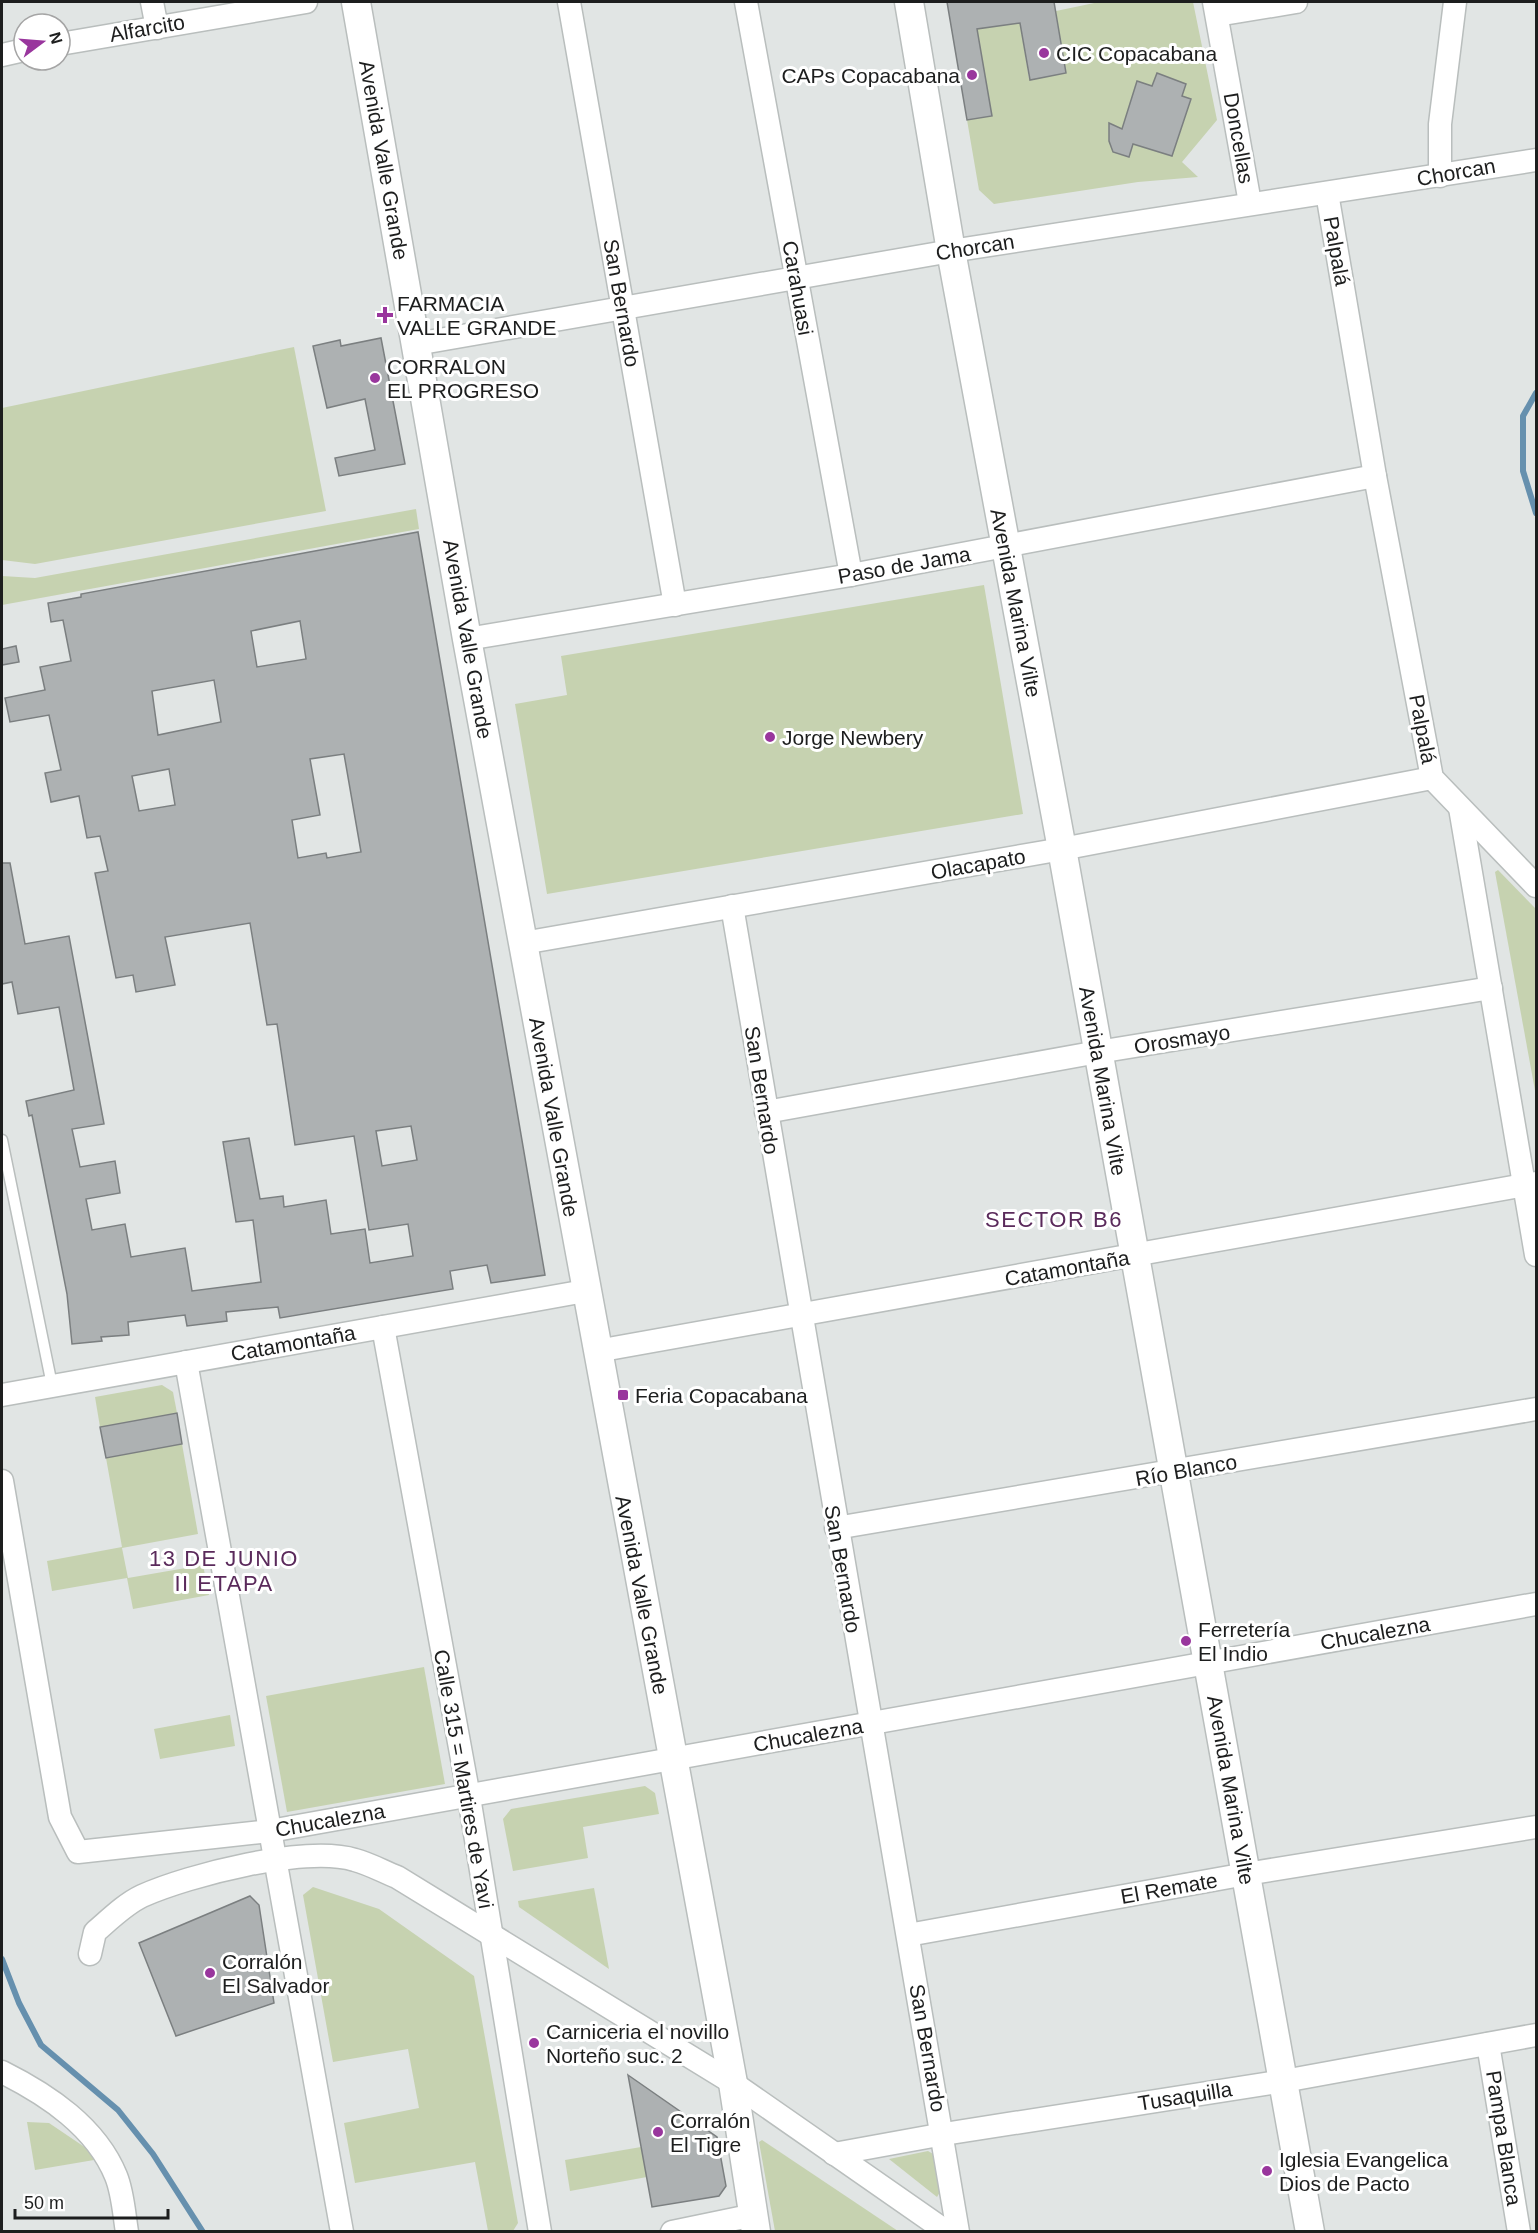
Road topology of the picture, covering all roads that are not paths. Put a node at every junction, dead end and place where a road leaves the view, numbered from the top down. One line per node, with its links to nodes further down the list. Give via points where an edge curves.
1 (152, 2): 10 (street)
2 (306, 2): 10 (street, Alfarcito)
3 (356, 2): 19 (street, Avenida Valle Grande)
4 (569, 2): 18 (street, San Bernardo)
5 (746, 2): 17 (street, Carahuasi)
6 (909, 2): 16 (street, Avenida Marina Vilte)
7 (1296, 2): 9 (street)
8 (1455, 2): 13 (street, via 1440,124)
9 (1216, 8): 15 (street, Doncellas)
10 (157, 28): 11 (street, Alfarcito)
11 (72, 42)
12 (1529, 160): 13 (street, Chorcan)
13 (1440, 176): 14 (street, Chorcan)
14 (1328, 193): 15 (street, Chorcan); 20 (street, Palpalá)
15 (1250, 203): 16 (street, Chorcan)
16 (951, 251): 17 (street, Chorcan); 21 (street, Avenida Marina Vilte)
17 (796, 278): 18 (street, Chorcan); 22 (street, Carahuasi)
18 (623, 308): 19 (street, Chorcan); 23 (street, San Bernardo)
19 (416, 344): 24 (street, Avenida Valle Grande)
20 (1375, 476): 21 (street, Paso de Jama); 25 (street, Palpalá)
21 (1006, 546): 22 (street, Paso de Jama); 27 (street, Avenida Marina Vilte)
22 (851, 575): 23 (street, Paso de Jama)
23 (675, 605): 24 (street, Paso de Jama)
24 (467, 639): 30 (street, Avenida Valle Grande)
25 (1432, 778): 26 (street, Palpalá); 27 (street, Olacapato)
26 (1460, 808): 28 (street, Palpalá); 31 (street)
27 (1062, 849): 29 (street, Olacapato); 32 (street, Avenida Marina Vilte)
28 (1536, 886)
29 (732, 906): 30 (street, Olacapato); 33 (street, San Bernardo)
30 (523, 943): 38 (street, Avenida Valle Grande)
31 (1491, 988): 32 (street, Orosmayo); 35 (street)
32 (1098, 1052): 33 (street, Orosmayo); 37 (street, Avenida Marina Vilte)
33 (766, 1112): 39 (street, San Bernardo)
34 (2, 1140): 43 (lane)
35 (1531, 1184): 36 (street); 37 (street, Catamontaña)
36 (1536, 1255)
37 (1134, 1257): 39 (street, Catamontaña); 46 (street, Avenida Marina Vilte)
38 (585, 1291): 40 (street, Catamontaña); 41 (street, Avenida Valle Grande)
39 (799, 1314): 41 (street, Catamontaña); 48 (street, San Bernardo)
40 (383, 1327): 42 (street, Catamontaña); 53 (street, Calle 315 = Martires de Yavi)
41 (597, 1351): 52 (street, Avenida Valle Grande)
42 (186, 1362): 43 (street, Catamontaña); 55 (street)
43 (51, 1385): 44 (street, Catamontaña)
44 (2, 1395)
45 (1536, 1409): 46 (street, Río Blanco)
46 (1173, 1473): 48 (street, Río Blanco); 50 (street, Avenida Marina Vilte)
47 (2, 1481): 55 (street, Chucalezna, via 60,1817 78,1852)
48 (836, 1528): 51 (street, San Bernardo)
49 (1536, 1604): 50 (street, Chucalezna)
50 (1208, 1663): 51 (street, Chucalezna); 57 (street, Avenida Marina Vilte)
51 (871, 1724): 52 (street, Chucalezna); 59 (street, San Bernardo)
52 (674, 1760): 53 (street, Chucalezna); 65 (street, Avenida Valle Grande)
53 (469, 1797): 55 (street, Chucalezna); 58 (street, Calle 315 = Martires de Yavi)
54 (1536, 1827): 57 (street, El Remate)
55 (270, 1831): 56 (street)
56 (275, 1858): 58 (street, via 354,1859 397,1877); 60 (street, via 184,1881 140,1897 95,1932); 70 (street)
57 (1246, 1874): 59 (street, El Remate); 64 (street, Avenida Marina Vilte)
58 (489, 1932): 65 (street); 71 (street, Calle 315 = Martires de Yavi)
59 (908, 1935): 66 (street, San Bernardo)
60 (90, 1954)
61 (1536, 2035): 62 (street, Tusaquilla)
62 (1488, 2043): 64 (street, Tusaquilla); 76 (street, Pampa Blanca)
63 (2, 2072): 69 (street, via 30,2086 92,2134 117,2177)
64 (1284, 2081): 66 (street, Tusaquilla); 75 (street, Avenida Marina Vilte)
65 (733, 2083): 67 (street); 68 (street, Avenida Valle Grande)
66 (944, 2134): 67 (street, Tusaquilla); 74 (street, San Bernardo)
67 (834, 2154): 73 (street)
68 (755, 2223): 72 (street)
69 (127, 2232)
70 (342, 2232)
71 (540, 2232)
72 (672, 2232)
73 (947, 2232)
74 (958, 2232)
75 (1310, 2232)
76 (1519, 2232)

